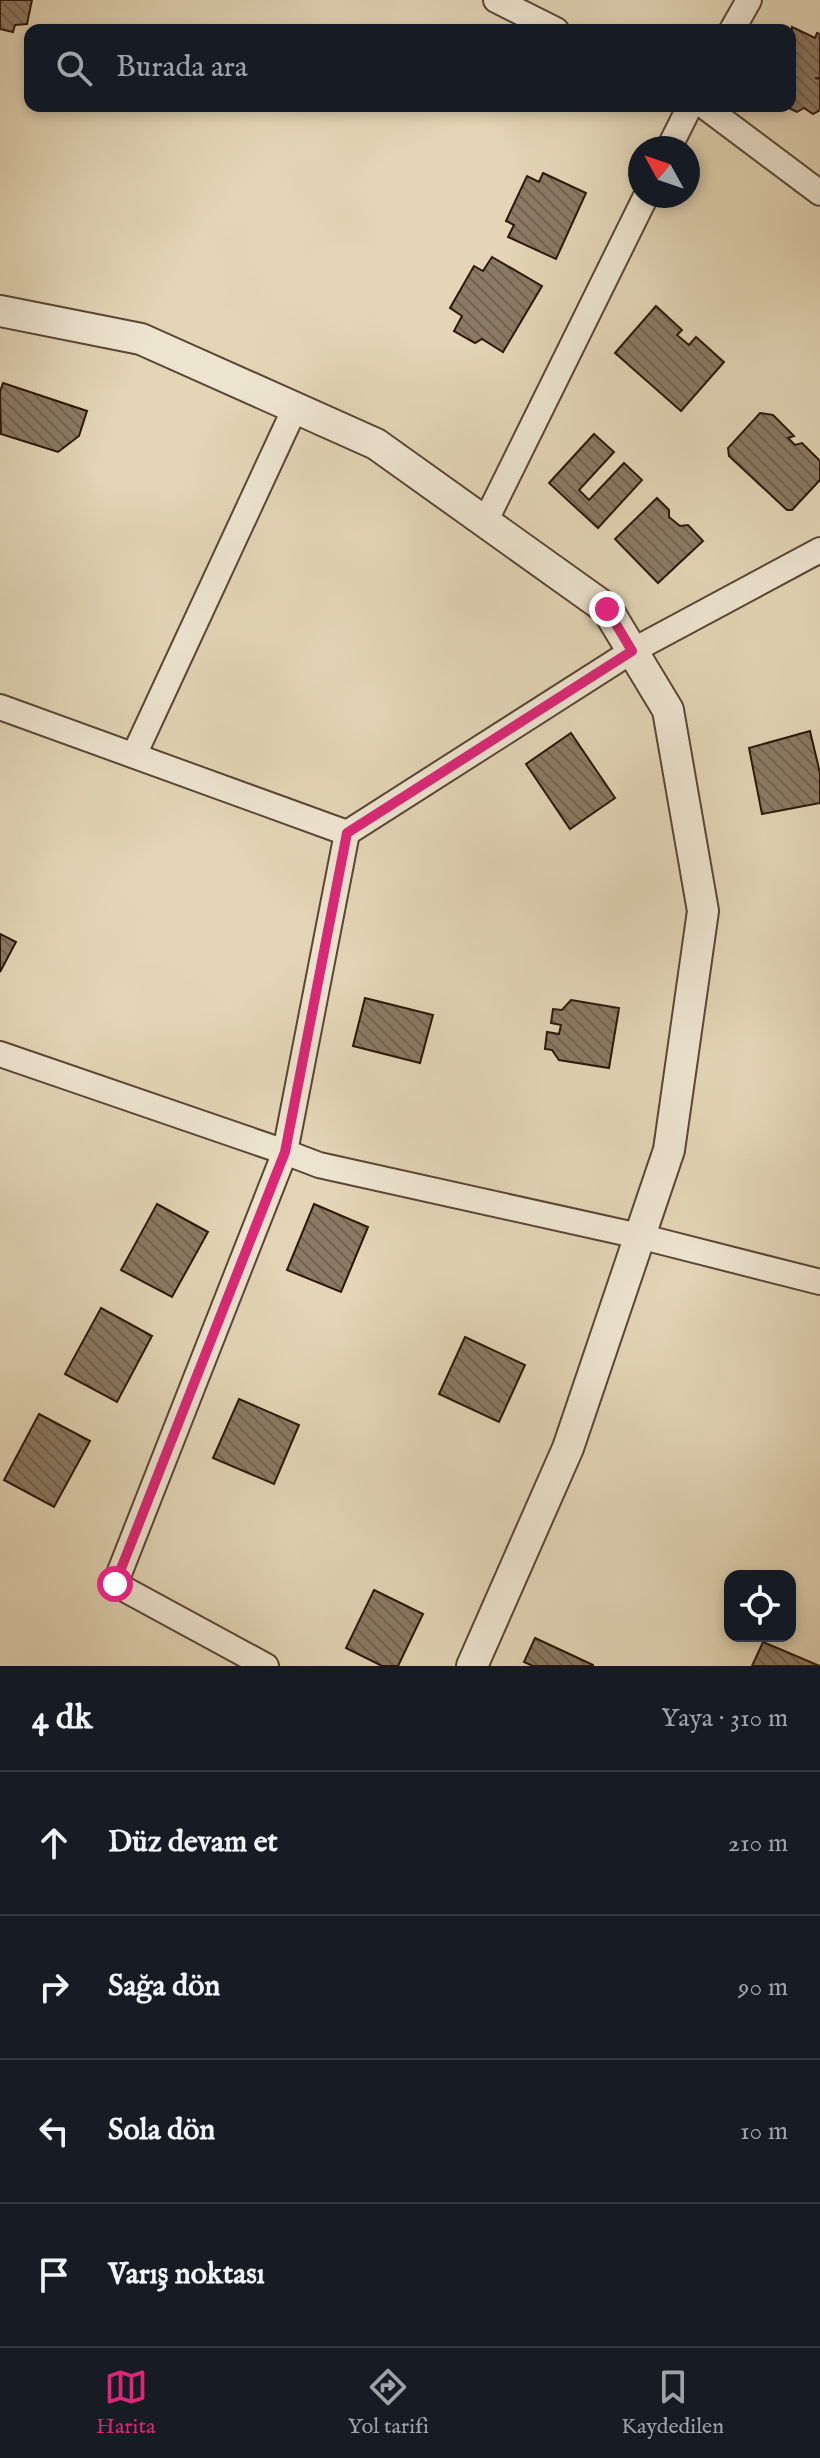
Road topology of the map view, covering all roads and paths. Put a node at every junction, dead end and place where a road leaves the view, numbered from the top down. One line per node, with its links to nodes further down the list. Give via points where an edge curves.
1 (496, 0): 3 (street)
2 (749, 0): 4 (street)
3 (544, 24)
4 (735, 24)
5 (687, 112): 7 (street)
6 (712, 112): 8 (street)
7 (675, 136)
8 (820, 193)
9 (640, 208): 12 (street)
10 (0, 311): 11 (street, via 141,339)
11 (295, 408): 12 (street, via 376,444); 16 (street)
12 (485, 522): 14 (street, via 607,609)
13 (820, 550): 14 (street)
14 (632, 651): 17 (street); 20 (street, via 668,710 703,911 669,1150)
15 (0, 707): 16 (street)
16 (134, 755): 17 (street)
17 (347, 833): 19 (street)
18 (0, 1054): 19 (street)
19 (285, 1152): 20 (street, via 319,1165); 22 (street, via 115,1584)
20 (639, 1236): 21 (street); 23 (street, via 568,1448)
21 (820, 1282)
22 (266, 1666)
23 (472, 1666)

